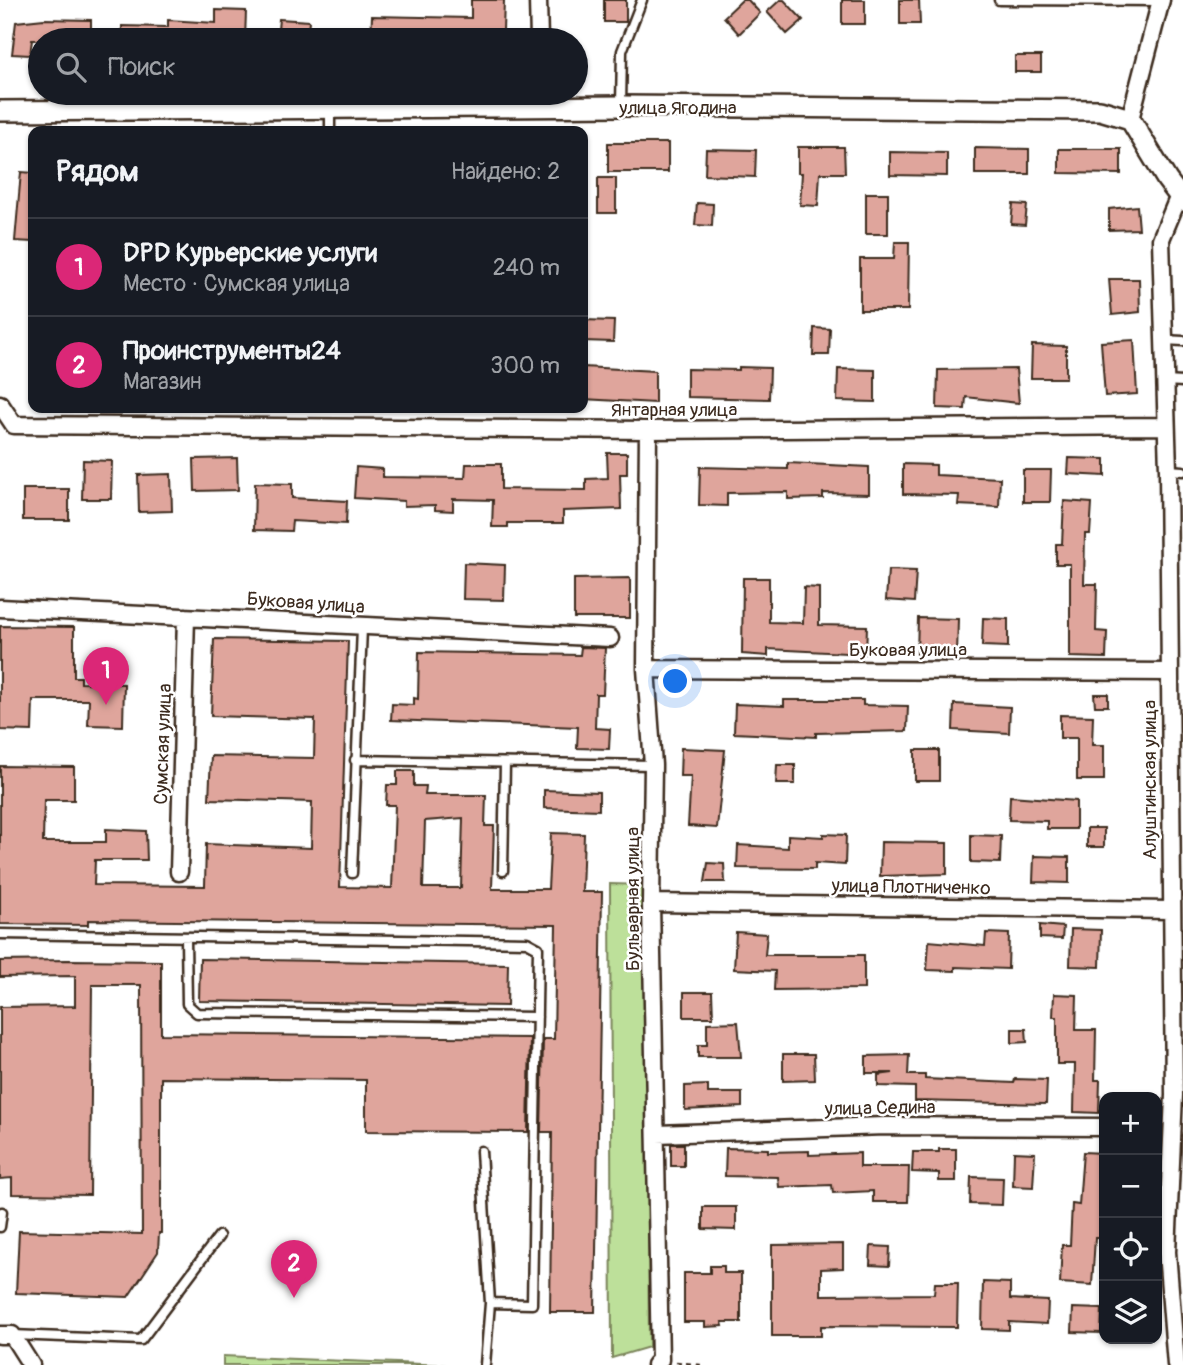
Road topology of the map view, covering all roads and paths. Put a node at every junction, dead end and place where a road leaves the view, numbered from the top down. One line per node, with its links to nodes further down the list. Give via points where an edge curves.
1 (538, 0): 5 (street)
2 (642, 0): 8 (lane, via 622,51)
3 (999, 0): 4 (lane)
4 (1161, 1): 11 (street)
5 (539, 28)
6 (588, 104): 8 (street, улица Ягодина)
7 (423, 105): 9 (street, улица Ягодина)
8 (622, 106): 11 (street, улица Ягодина, via 1100,110)
9 (330, 109): 10 (street, улица Ягодина); 12 (lane)
10 (0, 111)
11 (1130, 118): 13 (street)
12 (330, 126)
13 (1181, 199): 14 (street, Алуштинская улица, via 1161,239)
14 (1164, 341): 15 (lane); 16 (street, Алуштинская улица)
15 (1183, 341)
16 (1165, 381): 17 (lane); 19 (street, Алуштинская улица)
17 (1183, 382)
18 (0, 404): 20 (street, Янтарная улица, via 15,425)
19 (1166, 426): 20 (street, Янтарная улица); 21 (street, Алуштинская улица)
20 (648, 430): 26 (street, Бульварная улица)
21 (1175, 470): 27 (street, Алуштинская улица)
22 (0, 608): 23 (street, Буковая улица)
23 (186, 617): 24 (street, Буковая улица, via 326,622); 33 (street, Сумская улица)
24 (362, 628): 25 (street, Буковая улица); 28 (lane)
25 (610, 638)
26 (646, 669): 27 (street, Буковая улица); 30 (street, Бульварная улица)
27 (1169, 672): 31 (street, Алуштинская улица)
28 (355, 761): 29 (lane); 34 (lane)
29 (505, 764): 30 (lane); 32 (lane)
30 (653, 765): 35 (street, Бульварная улица)
31 (1177, 858): 36 (street, Алуштинская улица)
32 (503, 871)
33 (179, 872)
34 (352, 873)
35 (651, 903): 36 (street, улица Плотниченко); 43 (street, Бульварная улица)
36 (1170, 910): 40 (street, Алуштинская улица)
37 (0, 934): 38 (lane)
38 (186, 938): 39 (lane, via 187,1004 197,1013); 39 (lane, via 527,942 538,948)
39 (537, 1017): 48 (lane, via 532,1304)
40 (1179, 1096): 41 (street); 54 (street, Алуштинская улица, via 1167,1252)
41 (1162, 1101)
42 (1099, 1127): 43 (street, улица Седина, via 885,1126)
43 (657, 1134): 50 (street, Бульварная улица)
44 (481, 1151): 48 (lane)
45 (2, 1212): 46 (lane)
46 (0, 1227)
47 (219, 1236): 49 (lane, via 141,1340)
48 (490, 1303): 52 (lane)
49 (6, 1335): 51 (street)
50 (658, 1363): 53 (path)
51 (31, 1365)
52 (485, 1365)
53 (701, 1365)
54 (1176, 1365)

